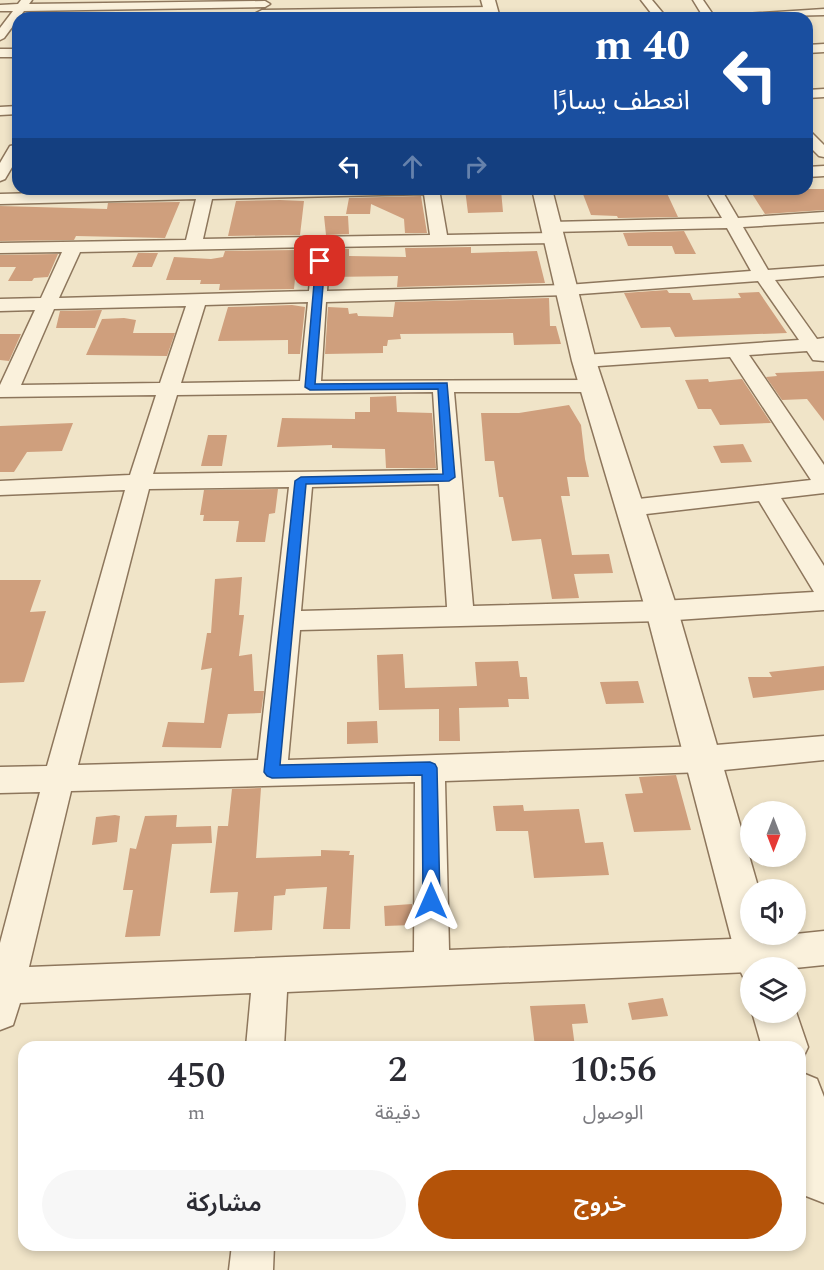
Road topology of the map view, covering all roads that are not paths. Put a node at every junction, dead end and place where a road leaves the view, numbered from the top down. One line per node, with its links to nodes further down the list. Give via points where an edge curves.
1 (646, 0): 8 (street)
2 (783, 0): 9 (street)
3 (25, 4): 4 (street); 5 (street)
4 (0, 8)
5 (263, 9): 7 (street)
6 (491, 9): 7 (street)
7 (413, 10)
8 (656, 12)
9 (799, 12)
10 (813, 21): 11 (street)
11 (817, 24)
12 (12, 27): 13 (street)
13 (0, 36)
14 (813, 142): 16 (street)
15 (11, 149): 17 (street)
16 (824, 153)
17 (0, 176)
18 (69, 195): 23 (street)
19 (205, 195): 29 (street)
20 (432, 195): 27 (street)
21 (543, 195): 26 (street)
22 (716, 195): 25 (street)
23 (0, 199)
24 (824, 218): 25 (street)
25 (732, 223): 26 (street); 33 (street)
26 (552, 232): 27 (street); 34 (street)
27 (439, 240): 28 (street)
28 (322, 243): 29 (street); 35 (street)
29 (193, 244): 30 (street)
30 (72, 246): 31 (street); 37 (street)
31 (0, 248)
32 (824, 271): 33 (street)
33 (763, 276): 34 (street); 39 (street)
34 (567, 290): 35 (street); 42 (street)
35 (316, 298): 36 (street); 44 (street)
36 (197, 300): 37 (street); 45 (street)
37 (47, 303): 38 (street); 46 (street)
38 (0, 305)
39 (818, 345): 40 (street); 41 (street)
40 (736, 352): 42 (street); 50 (street)
41 (824, 362)
42 (587, 374): 43 (street); 53 (street)
43 (443, 386): 44 (street); 47 (street)
44 (310, 387): 45 (street)
45 (170, 388): 46 (street); 49 (street)
46 (4, 391)
47 (449, 477): 48 (street); 57 (street)
48 (301, 481): 49 (street); 58 (street)
49 (139, 482): 51 (street); 63 (street)
50 (824, 484): 52 (street)
51 (0, 488)
52 (766, 494): 53 (street); 54 (street)
53 (629, 508): 56 (street)
54 (824, 587)
55 (824, 601): 56 (street)
56 (662, 611): 57 (street); 60 (street)
57 (461, 617): 58 (street)
58 (288, 621): 62 (street)
59 (824, 748): 60 (street)
60 (704, 759): 61 (street); 65 (street)
61 (430, 768): 62 (street); 67 (street)
62 (272, 772): 63 (street)
63 (59, 778): 64 (street); 69 (street)
64 (0, 780)
65 (755, 947): 66 (street); 67 (street)
66 (824, 948)
67 (432, 969): 68 (street)
68 (270, 976): 69 (street); 71 (street)
69 (2, 995)
70 (777, 1023): 72 (street)
71 (265, 1041)
72 (783, 1041)
73 (806, 1116): 74 (street)
74 (824, 1178)
75 (253, 1251): 76 (street)
76 (251, 1270)

